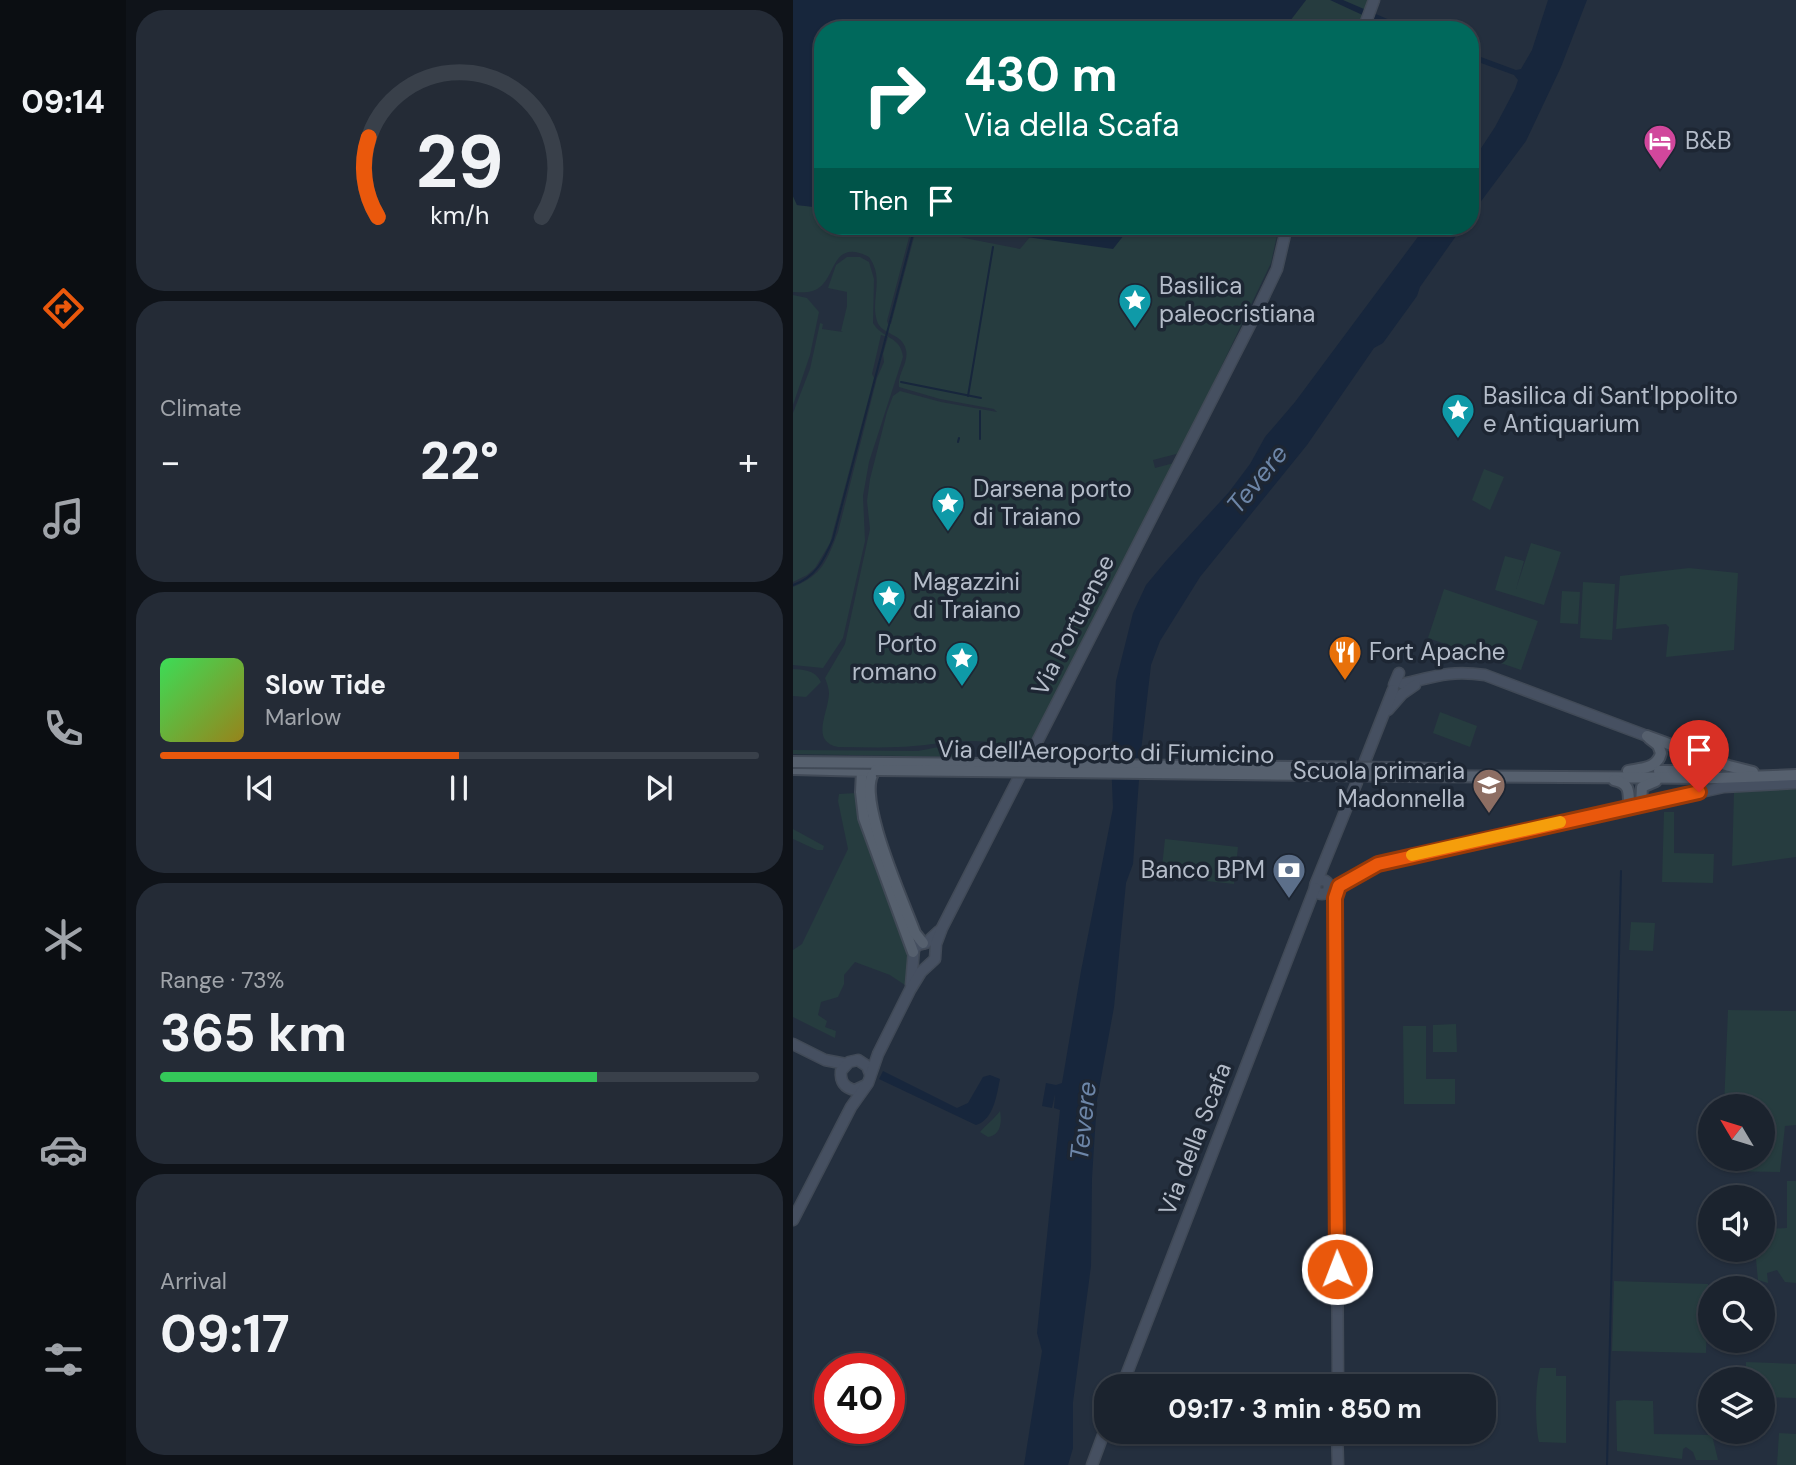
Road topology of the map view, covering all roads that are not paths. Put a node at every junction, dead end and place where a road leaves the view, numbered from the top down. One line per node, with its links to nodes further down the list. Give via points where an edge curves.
1 (1374, 3): 2 (street)
2 (1366, 21)
3 (1285, 235): 24 (street, Via Portuense, via 1277,269 1253,319)
4 (1647, 736): 5 (street, via 1485,675 1462,671 1400,686); 10 (main road, via 1658,745 1659,760 1653,766); 12 (main road)
5 (1365, 761)
6 (793, 762): 7 (main road, Via dell'Aeroporto di Fiumicino, bridge)
7 (879, 766): 9 (main road, bridge, via 865,766); 11 (main road, Via dell'Aeroporto di Fiumicino, bridge); 18 (main road)
8 (793, 769): 9 (main road)
9 (862, 771): 18 (main road)
10 (1628, 771): 11 (main road, Via dell'Aeroporto di Fiumicino); 12 (main road, Via dell'Aeroporto di Fiumicino)
11 (1401, 772): 14 (main road, Via dell'Aeroporto di Fiumicino)
12 (1753, 772): 13 (main road, Via dell'Aeroporto di Fiumicino)
13 (1796, 774): 15 (main road, Via dell'Aeroporto di Fiumicino)
14 (1597, 777): 15 (main road, Via dell'Aeroporto di Fiumicino); 20 (main road, via 1625,784)
15 (1674, 778): 19 (main road, via 1642,787)
16 (1357, 782): 22 (street, via 1324,867)
17 (1796, 783): 19 (street, via 1725,787)
18 (865, 791): 25 (main road, via 915,933); 27 (main road, via 864,818)
19 (1641, 804): 20 (street)
20 (1629, 807): 21 (street, via 1378,864)
21 (1339, 886): 22 (street); 23 (street)
22 (1321, 887): 23 (street); 41 (street, Via della Scafa, via 1308,907)
23 (1335, 898): 42 (street)
24 (942, 928): 25 (street, Via Portuense); 26 (street, Via Portuense)
25 (924, 943): 26 (street); 27 (street, via 916,946)
26 (935, 950): 28 (street, via 935,959)
27 (913, 957): 28 (street, via 918,965); 29 (street)
28 (927, 967): 29 (street)
29 (910, 990): 31 (street)
30 (793, 1044): 32 (street)
31 (878, 1054): 33 (street); 35 (street)
32 (825, 1060): 34 (street); 36 (street)
33 (863, 1063): 34 (street); 35 (street)
34 (846, 1064): 36 (street)
35 (870, 1074): 37 (street)
36 (840, 1075): 38 (street)
37 (866, 1085): 38 (street); 39 (street)
38 (850, 1089): 39 (street)
39 (851, 1107): 40 (street)
40 (793, 1220)
41 (1128, 1374)
42 (1338, 1374)
43 (1100, 1444): 45 (street)
44 (1337, 1444): 46 (street)
45 (1092, 1465)
46 (1338, 1465)

